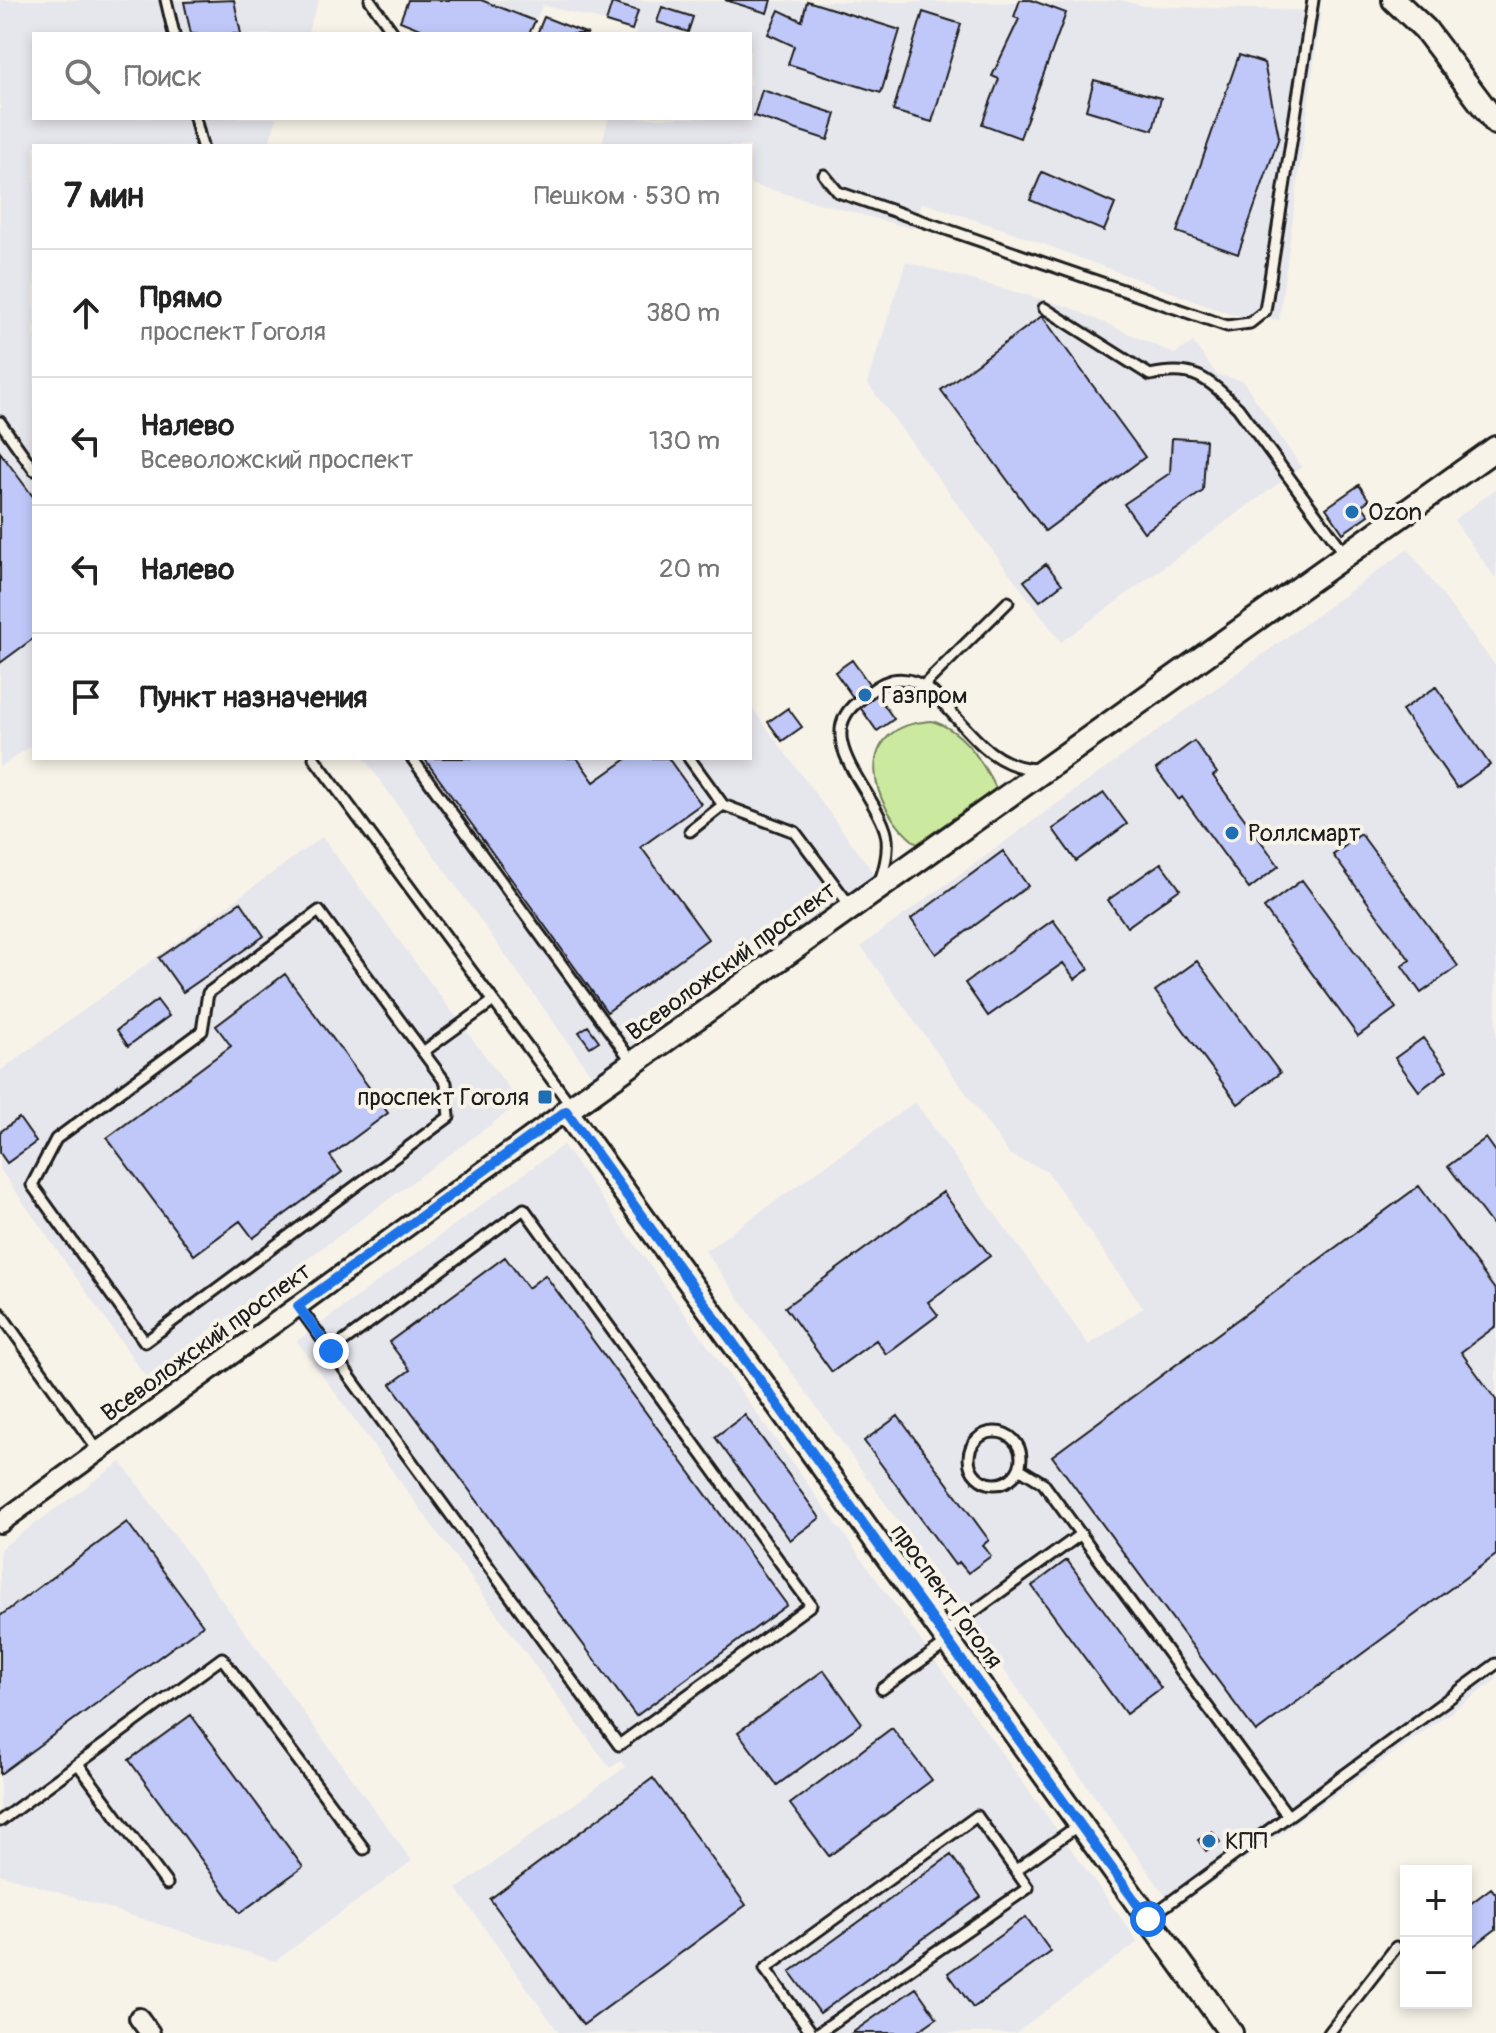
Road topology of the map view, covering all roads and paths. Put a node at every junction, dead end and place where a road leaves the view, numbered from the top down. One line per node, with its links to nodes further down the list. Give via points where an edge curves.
1 (166, 0): 5 (lane)
2 (370, 0): 6 (lane)
3 (1313, 0): 10 (lane, via 1265,311 1250,323 1227,326 838,192)
4 (1394, 0): 8 (street, via 1425,29)
5 (174, 32)
6 (393, 32)
7 (196, 120): 9 (lane)
8 (1496, 123)
9 (202, 144)
10 (824, 175)
11 (1044, 308): 15 (lane, via 1150,375 1177,368 1218,389 1238,408)
12 (0, 422): 14 (lane)
13 (1496, 448): 15 (street, Всеволожский проспект)
14 (32, 467)
15 (1346, 555): 21 (street, Всеволожский проспект)
16 (1008, 602): 17 (lane)
17 (924, 685): 21 (lane, via 987,751 1019,768); 24 (lane, via 907,679 879,686 851,706 841,721 846,757 885,829 886,866)
18 (315, 760): 26 (lane)
19 (413, 760): 28 (lane)
20 (690, 760): 22 (lane)
21 (1044, 769): 24 (street, Всеволожский проспект)
22 (723, 805): 23 (lane); 25 (lane, via 795,832)
23 (690, 831)
24 (877, 888): 25 (street, Всеволожский проспект)
25 (851, 907): 28 (street, Всеволожский проспект)
26 (492, 1002): 27 (lane); 29 (lane)
27 (423, 1052): 27 (lane, via 319,911 208,993 202,1031 56,1139 32,1185 145,1342 449,1117 446,1083)
28 (633, 1063): 29 (street, Всеволожский проспект)
29 (569, 1109): 30 (street, Всеволожский проспект); 37 (street, проспект Гоголя)
30 (298, 1306): 32 (lane); 33 (street, Всеволожский проспект)
31 (0, 1313): 33 (lane)
32 (331, 1351): 32 (lane, via 619,1745 811,1605 524,1209)
33 (99, 1452): 35 (street, Всеволожский проспект)
34 (1019, 1468): 34 (lane, via 1005,1482 985,1482 971,1468 971,1448 985,1434 1005,1434 1019,1448); 36 (lane, via 1043,1483)
35 (0, 1523)
36 (1081, 1534): 37 (lane); 41 (lane)
37 (945, 1638): 39 (lane); 43 (street, проспект Гоголя)
38 (1496, 1664): 41 (lane)
39 (882, 1689)
40 (78, 1764): 42 (lane); 44 (lane, via 222,1658); 46 (lane)
41 (1288, 1816): 47 (lane)
42 (0, 1821)
43 (1080, 1824): 45 (lane); 47 (street, проспект Гоголя)
44 (364, 1849)
45 (1016, 1870): 49 (lane, via 1028,1888); 49 (lane, via 977,1816 765,1969)
46 (167, 1884)
47 (1148, 1919): 50 (street, проспект Гоголя)
48 (1396, 1947): 51 (lane)
49 (815, 2033)
50 (1231, 2033)
51 (1329, 2033)

